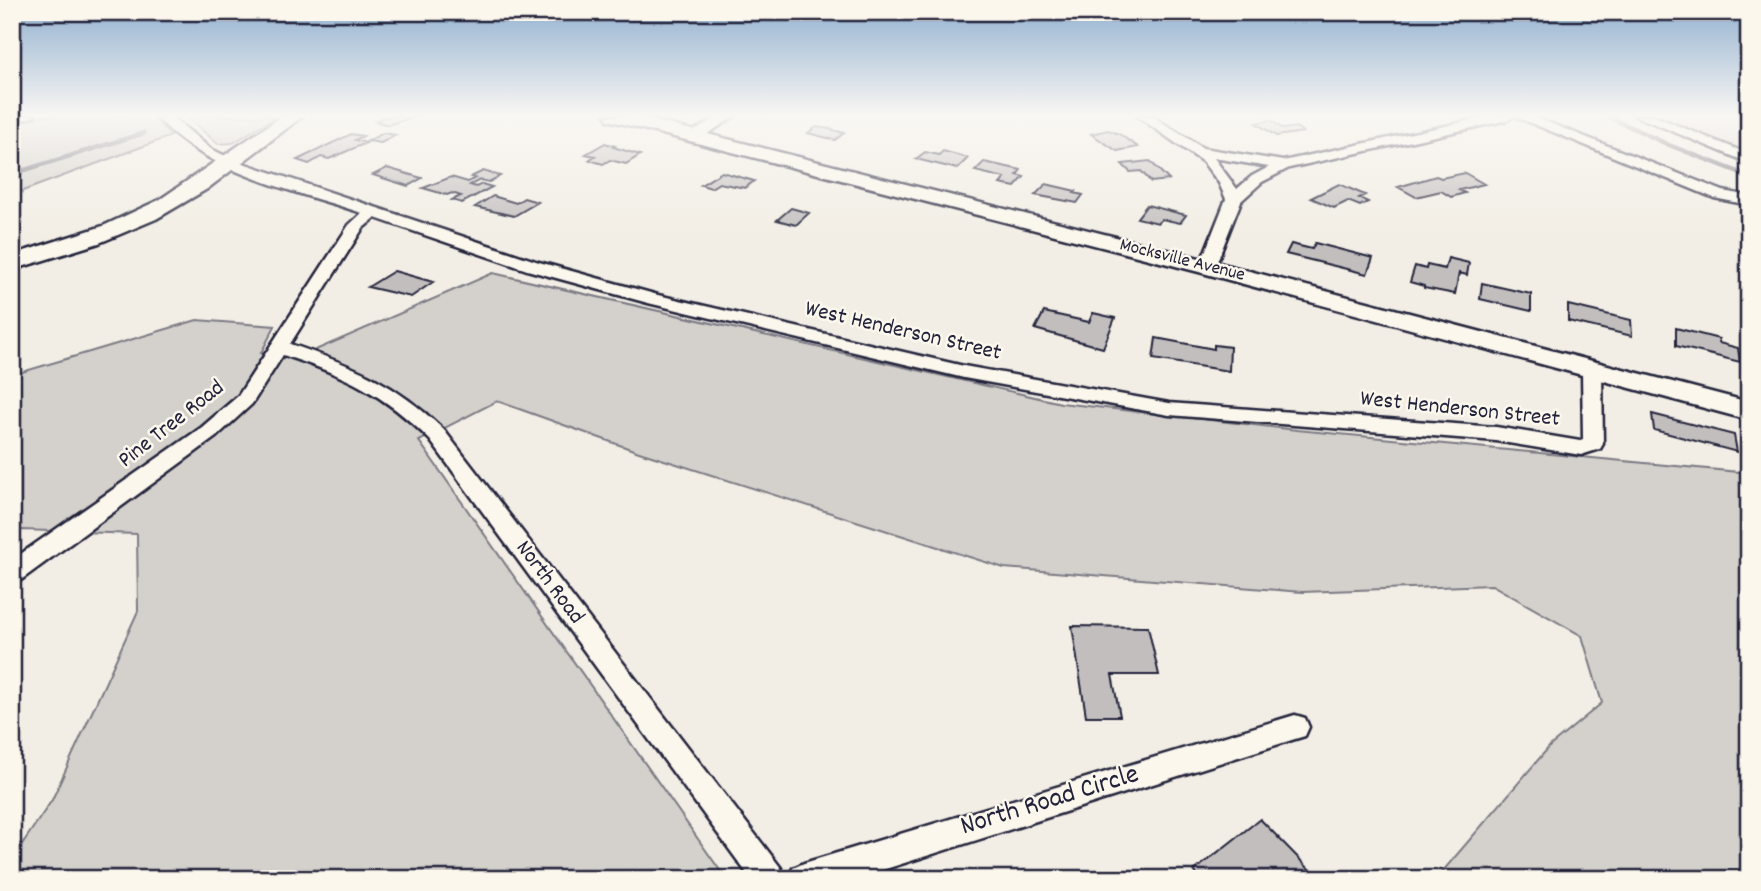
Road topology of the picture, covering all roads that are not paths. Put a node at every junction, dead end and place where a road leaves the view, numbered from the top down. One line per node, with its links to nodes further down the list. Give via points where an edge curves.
1 (218, 158): 8 (street, West Henderson Street)
2 (237, 158): 8 (street)
3 (774, 158): 14 (street, Mocksville Avenue)
4 (1208, 158): 10 (street, via 1220,170)
5 (1237, 158): 9 (street)
6 (1318, 158): 9 (street)
7 (1625, 158): 11 (street, via 1719,195)
8 (229, 163): 12 (street, West Henderson Street); 13 (street, via 139,219)
9 (1284, 165): 10 (street, via 1257,179)
10 (1234, 199): 14 (street)
11 (1749, 201)
12 (372, 212): 15 (street, Pine Tree Road, via 357,225); 16 (street, West Henderson Street, via 533,266 654,299 964,372 1169,409 1496,434 1581,448 1593,444)
13 (12, 263)
14 (1206, 267): 16 (street, Mocksville Avenue)
15 (279, 347): 18 (street, Pine Tree Road, via 245,400 226,419); 20 (street, North Road, via 370,380 393,394 437,435)
16 (1592, 370): 17 (street, Mocksville Avenue)
17 (1749, 411)
18 (12, 573)
19 (1295, 727): 21 (street, North Road Circle)
20 (770, 879)
21 (804, 879)

